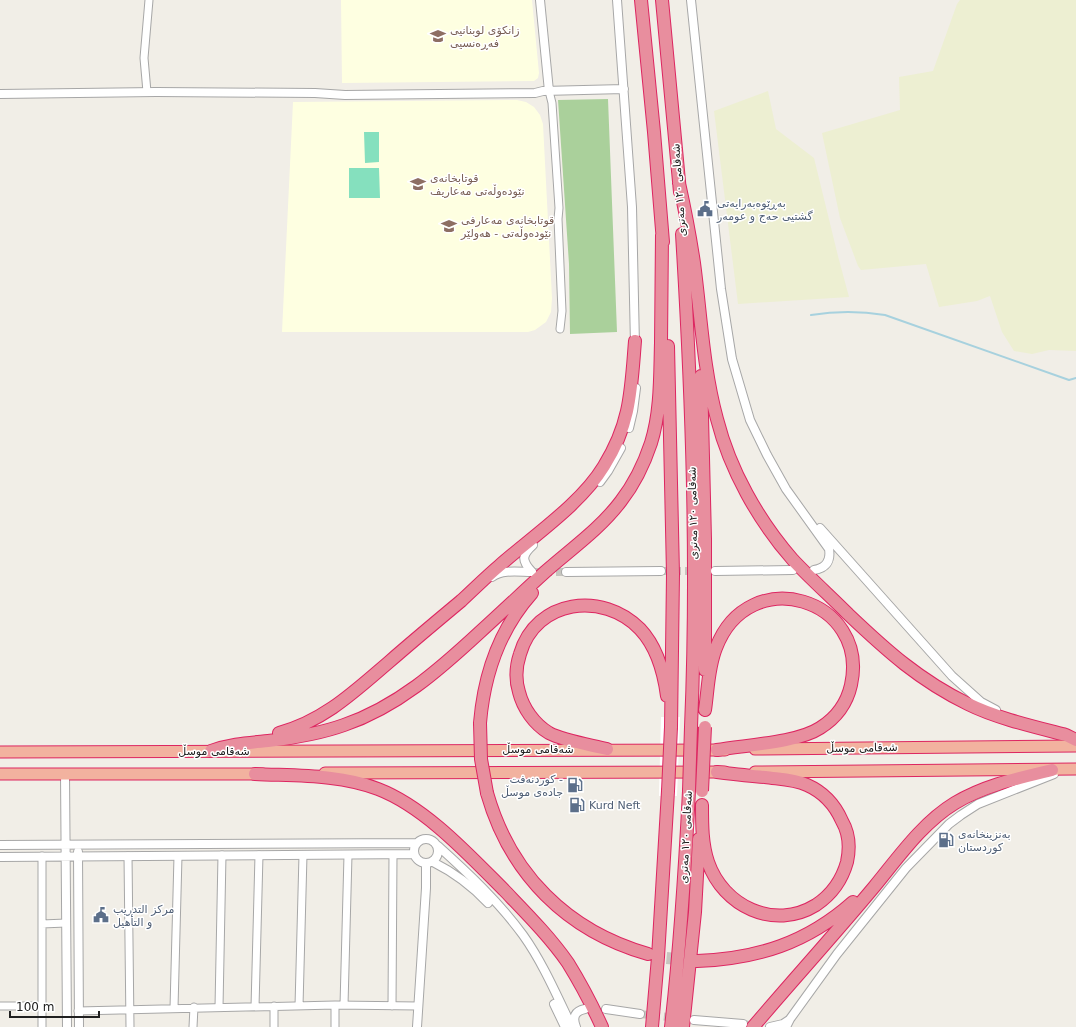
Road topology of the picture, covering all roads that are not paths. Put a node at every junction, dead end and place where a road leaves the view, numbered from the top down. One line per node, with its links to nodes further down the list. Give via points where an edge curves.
1 (149, 0): 8 (street, via 144,58)
2 (540, 0): 9 (street)
3 (617, 0): 7 (street)
4 (641, 0): 12 (highway, شەقامی ١٢٠ مەتری)
5 (662, 0): 11 (highway, شەقامی ١٢٠ مەتری)
6 (691, 0): 16 (street, via 721,288 732,359 756,433 778,477)
7 (624, 89): 9 (street); 15 (street, via 632,215)
8 (147, 92): 9 (street, via 315,93 345,90 536,89); 10 (street)
9 (547, 93): 14 (street, via 552,103 559,208 562,311)
10 (0, 94)
11 (680, 183): 13 (highway); 99 (highway, شەقامی ١٢٠ مەتری, bridge, via 692,436 694,616 685,874)
12 (662, 235): 17 (highway, via 660,384 656,423 637,477 629,490 609,515); 26 (highway, شەقامی ١٢٠ مەتری, via 669,357 672,480)
13 (698, 302): 24 (highway, via 704,470); 25 (highway, via 710,389 722,436 745,489 774,536 815,582 909,669 925,681 970,705)
14 (560, 329)
15 (635, 341): 23 (highway, via 628,411 621,434 600,472 571,505); 23 (street, via 636,398 630,424 608,471 591,493 526,551 524,562 532,572 497,574)
16 (795, 501): 19 (street, via 829,549 828,562 822,568); 25 (street, via 964,687 986,705)
17 (578, 545): 28 (highway, via 438,670 391,704 330,729 306,735); 64 (highway, bridge, via 524,601 505,632 490,668 485,688 480,723 481,759 487,793 500,832 525,872 546,896 568,915 616,944)
18 (793, 570): 21 (street)
19 (814, 570)
20 (661, 571): 22 (street)
21 (715, 571)
22 (566, 572)
23 (463, 599): 28 (highway, via 338,705 300,726)
24 (705, 710): 31 (highway, via 716,646 730,623 746,609 763,601 782,598 807,602 830,616 845,636 852,656 852,679 844,704 830,721 801,736); 40 (highway, bridge)
25 (1022, 723): 27 (highway)
26 (671, 727): 30 (highway, via 660,667 651,644 640,629 607,608 583,605 563,608 540,622 523,645 516,675 520,696 528,713 548,732); 98 (highway, شەقامی ١٢٠ مەتری, bridge)
27 (1076, 740)
28 (243, 743): 33 (highway)
29 (1076, 746): 31 (highway, شەقامی موسڵ)
30 (608, 749): 31 (highway, شەقامی موسڵ); 33 (highway, شەقامی موسڵ)
31 (717, 750)
32 (0, 752): 33 (highway, شەقامی موسڵ)
33 (211, 752)
34 (1052, 770): 35 (highway, شەقامی موسڵ); 36 (highway, شەقامی موسڵ); 60 (highway, via 989,786 954,803 933,820)
35 (1072, 770): 84 (street, via 978,804 949,824 906,868 837,954)
36 (717, 772): 39 (highway, شەقامی موسڵ); 40 (highway, via 791,780 821,793 840,815 846,832 848,852 846,866 840,879 826,898 806,911 779,916 748,909 722,888 711,868 703,838)
37 (0, 774): 38 (highway, شەقامی موسڵ)
38 (65, 774): 39 (highway, شەقامی موسڵ); 44 (street)
39 (255, 774): 97 (highway, via 327,778 357,783 377,788 409,805 472,858 552,942 585,991)
40 (702, 805): 100 (highway, via 695,912)
41 (417, 843): 42 (street); 46 (street, via 428,839); 48 (street)
42 (236, 844): 45 (street); 50 (street)
43 (0, 845): 44 (street)
44 (66, 845): 45 (street); 56 (street)
45 (78, 845): 57 (street)
46 (438, 846): 61 (street, via 438,857); 95 (street, via 491,898 522,934 540,963)
47 (393, 854): 48 (street); 53 (street); 72 (street)
48 (414, 854): 61 (street, via 418,861)
49 (222, 855): 50 (street); 59 (street); 74 (street)
50 (236, 855): 51 (street)
51 (259, 855): 52 (street); 75 (street)
52 (303, 855): 53 (street); 70 (street)
53 (348, 855): 71 (street)
54 (0, 856): 55 (street)
55 (42, 856): 56 (street); 63 (street)
56 (66, 856): 57 (street); 62 (street)
57 (78, 856): 58 (street); 81 (street)
58 (128, 856): 59 (street); 79 (street)
59 (178, 856): 76 (street)
60 (898, 858): 65 (highway, via 845,909 806,935 779,948 760,953 730,959); 85 (highway, via 874,888)
61 (429, 863): 73 (street); 94 (street, via 446,868 484,898 504,919 535,964)
62 (66, 923): 63 (street); 87 (street)
63 (42, 924): 68 (street)
64 (648, 954)
65 (697, 961)
66 (335, 1005): 70 (street); 71 (street); 92 (street)
67 (0, 1006): 68 (street)
68 (42, 1006): 86 (street)
69 (274, 1006): 70 (street); 75 (street); 91 (street)
70 (299, 1006)
71 (344, 1006): 72 (street)
72 (392, 1006): 73 (street)
73 (418, 1006): 93 (street)
74 (219, 1007): 75 (street); 77 (street)
75 (255, 1007)
76 (174, 1008): 77 (street); 79 (street)
77 (194, 1008): 90 (street)
78 (585, 1009): 96 (street, via 575,1015)
79 (130, 1010): 81 (street); 89 (street)
80 (606, 1010): 82 (street)
81 (78, 1011): 88 (street)
82 (640, 1014)
83 (694, 1020): 85 (street)
84 (788, 1023): 101 (street)
85 (748, 1026)
86 (42, 1027)
87 (67, 1027)
88 (78, 1027)
89 (130, 1027)
90 (193, 1027)
91 (274, 1027)
92 (336, 1027)
93 (417, 1027)
94 (565, 1027)
95 (572, 1027)
96 (576, 1027)
97 (602, 1027)
98 (652, 1027)
99 (671, 1027)
100 (683, 1027)
101 (770, 1027)

